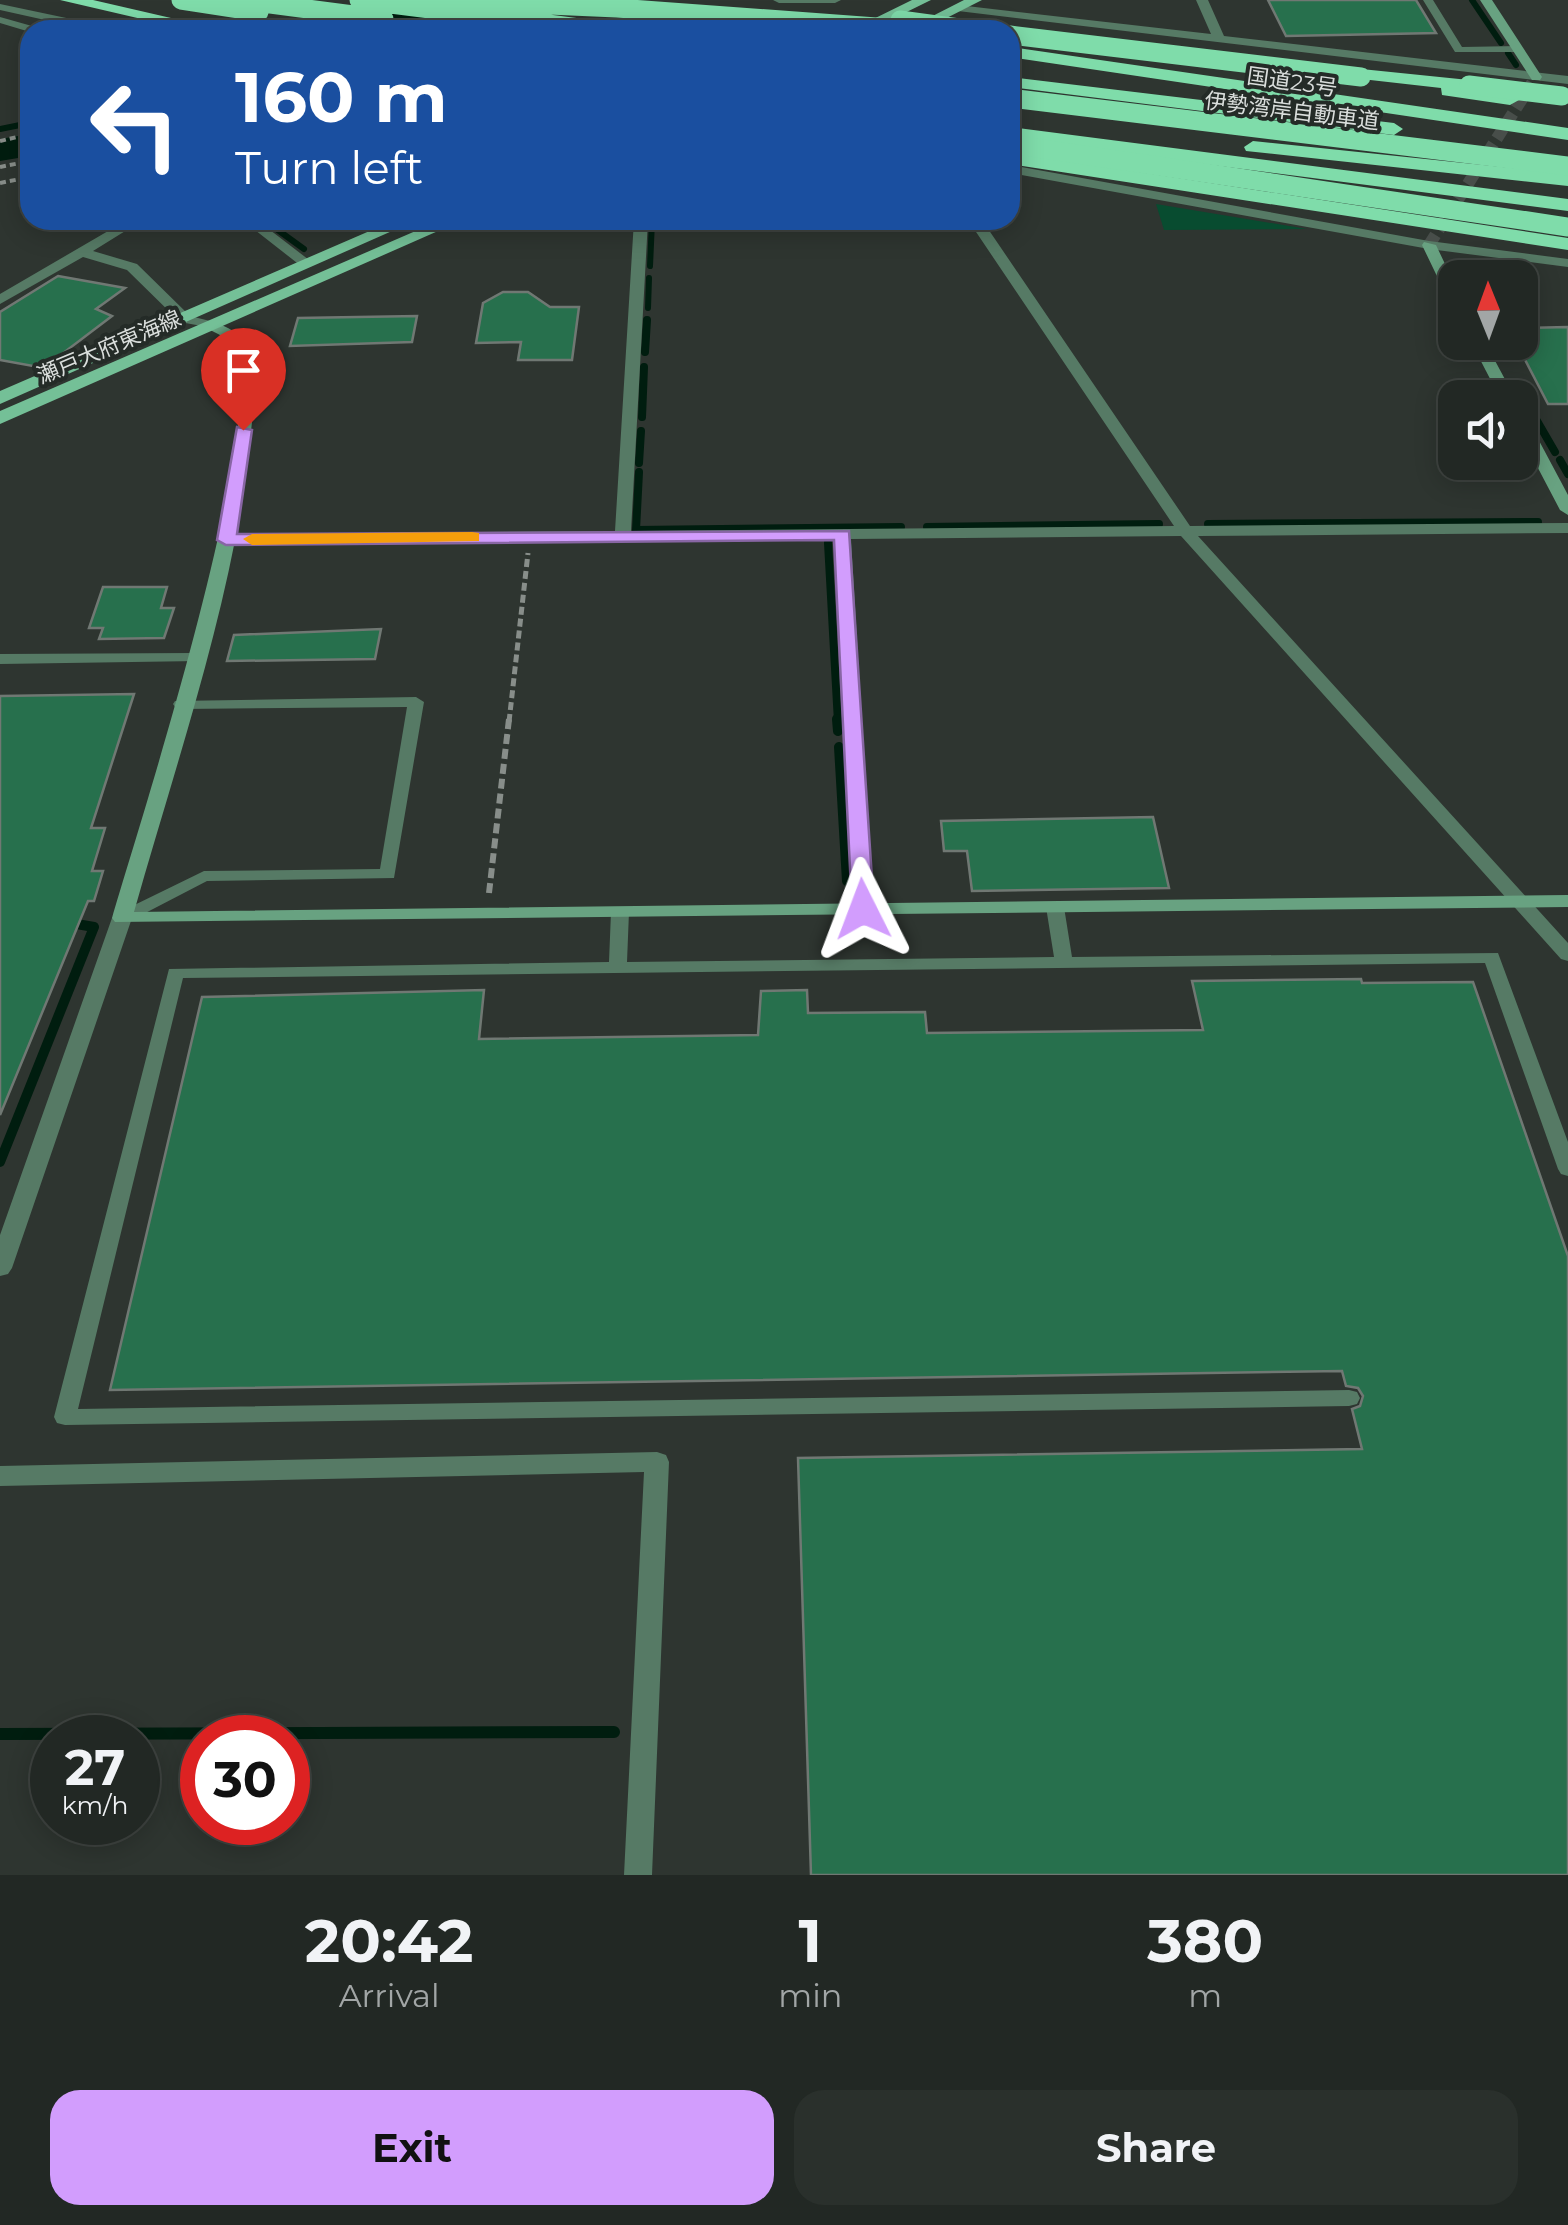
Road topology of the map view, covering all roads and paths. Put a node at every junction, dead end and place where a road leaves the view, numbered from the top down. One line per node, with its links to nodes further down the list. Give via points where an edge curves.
1 (68, 0): 21 (highway)
2 (161, 0): 22 (highway, bridge)
3 (181, 0): 23 (highway, bridge)
4 (239, 0): 25 (highway, bridge)
5 (360, 0): 24 (street); 27 (highway, bridge)
6 (419, 0): 28 (highway, bridge)
7 (436, 0): 29 (highway, bridge, via 548,0)
8 (496, 0): 26 (street)
9 (638, 0): 30 (highway)
10 (668, 0): 32 (highway, bridge)
11 (779, 0): 12 (street)
12 (832, 0)
13 (918, 0): 31 (main road)
14 (975, 0): 19 (main road)
15 (1202, 0): 36 (street)
16 (1428, 0): 37 (lane, via 1458,50)
17 (1486, 0): 37 (street)
18 (0, 7): 20 (street)
19 (958, 8): 33 (main road); 36 (street)
20 (60, 20)
21 (165, 20)
22 (273, 20)
23 (310, 20)
24 (319, 20)
25 (394, 20)
26 (462, 20)
27 (517, 20)
28 (582, 20)
29 (744, 20)
30 (784, 20)
31 (877, 20)
32 (898, 20)
33 (934, 20)
34 (1020, 36): 42 (highway)
35 (1020, 36): 44 (highway, bridge)
36 (1220, 41): 41 (street)
37 (1518, 49): 41 (street)
38 (1020, 52): 42 (highway)
39 (1020, 53): 48 (highway)
40 (1020, 69): 48 (highway, 国道23号)
41 (1536, 76): 44 (street)
42 (1408, 78): 44 (highway, bridge)
43 (1020, 83): 48 (highway, 伊勢湾岸自動車道)
44 (1567, 95)
45 (1020, 99): 52 (highway, 伊勢湾岸自動車道, bridge)
46 (1020, 117): 54 (highway)
47 (1020, 134): 55 (highway)
48 (1566, 140)
49 (1020, 146): 57 (highway, bridge)
50 (1020, 156): 55 (highway, via 1112,158)
51 (1020, 158): 64 (highway)
52 (1568, 166)
53 (1020, 171): 65 (street)
54 (1568, 180)
55 (1470, 194): 56 (highway)
56 (1568, 205)
57 (1568, 228)
58 (119, 230): 66 (street)
59 (263, 230): 68 (street)
60 (385, 230): 68 (main road, 瀬戸大府東海線)
61 (432, 230): 74 (main road, 瀬戸大府東海線)
62 (640, 230): 82 (street)
63 (982, 230): 80 (street)
64 (1568, 242)
65 (1429, 246): 67 (street); 70 (street)
66 (82, 252): 72 (street); 73 (street, via 132,266)
67 (1530, 258): 69 (street); 71 (street)
68 (306, 263): 73 (main road, 瀬戸大府東海線)
69 (1568, 263)
70 (1438, 264)
71 (1568, 276)
72 (0, 300)
73 (184, 318): 74 (street); 75 (main road, 瀬戸大府東海線)
74 (214, 326): 76 (main road, 瀬戸大府東海線); 84 (street, via 242,350 248,381)
75 (0, 398)
76 (0, 418)
77 (1538, 454): 78 (street)
78 (1568, 510)
79 (1568, 528): 80 (street)
80 (1186, 532): 81 (street); 89 (street)
81 (843, 534): 82 (street); 91 (street)
82 (622, 536): 83 (street)
83 (530, 537): 84 (street); 93 (path)
84 (226, 540): 85 (street)
85 (194, 658): 86 (lane); 87 (street)
86 (0, 660)
87 (181, 704): 94 (street); 94 (lane, via 416,702 388,874 204,876)
88 (1568, 901): 89 (street)
89 (1522, 902): 90 (street); 95 (street)
90 (1055, 907): 91 (street); 96 (lane)
91 (863, 909): 92 (street)
92 (620, 912): 93 (street); 97 (lane)
93 (486, 914): 94 (street)
94 (122, 918): 99 (street)
95 (1568, 955)
96 (1064, 962): 97 (lane); 98 (lane, via 1492,957)
97 (618, 968): 101 (lane, via 175,973 65,1417)
98 (1568, 1169)
99 (5, 1236): 100 (street)
100 (0, 1268)
101 (1349, 1398)
102 (0, 1476): 103 (street, via 657,1462)
103 (638, 1875)

